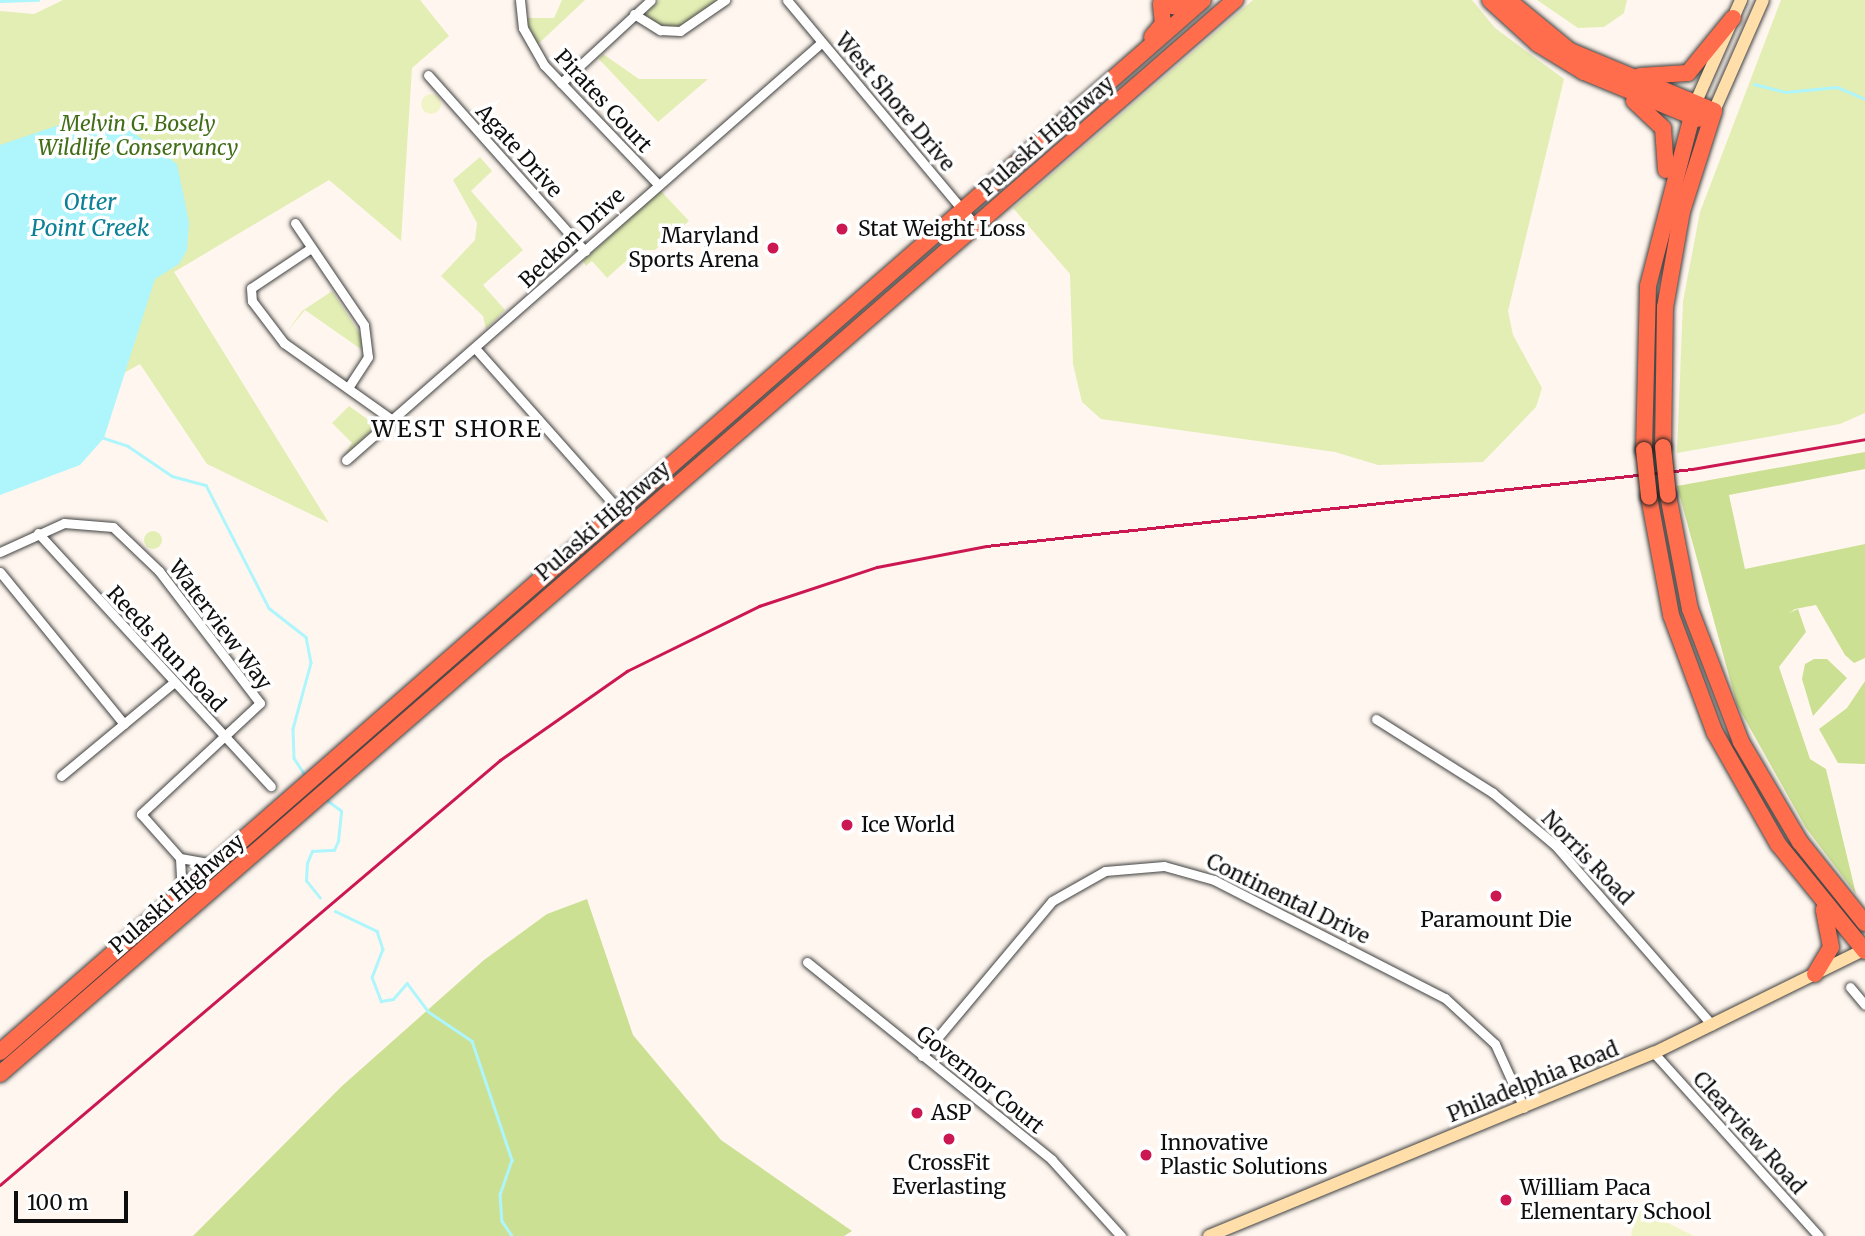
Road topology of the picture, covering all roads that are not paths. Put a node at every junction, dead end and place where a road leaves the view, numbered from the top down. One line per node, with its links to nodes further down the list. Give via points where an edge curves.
1 (520, 0): 19 (street, Pirates Court, via 528,40)
2 (651, 0): 12 (street)
3 (725, 0): 12 (street, via 680,31 660,30)
4 (787, 0): 14 (street, West Shore Drive)
5 (1195, 0): 15 (highway, via 1183,8 1161,4 1160,30 1128,58)
6 (1203, 0): 15 (highway, Pulaski Highway)
7 (1235, 0): 26 (highway, Pulaski Highway)
8 (1490, 0): 16 (highway, via 1538,44)
9 (1508, 0): 17 (highway, via 1553,39)
10 (1741, 0): 13 (main road)
11 (1763, 0): 21 (main road)
12 (634, 14): 19 (street)
13 (1733, 18): 17 (highway, via 1688,73 1666,79); 20 (main road)
14 (822, 42): 22 (street, Beckon Drive); 23 (street, West Shore Drive)
15 (1126, 68): 23 (highway, Pulaski Highway)
16 (1584, 72): 20 (highway); 24 (highway, via 1649,111 1663,128 1668,152)
17 (1616, 72): 20 (highway)
18 (428, 75): 28 (street, Agate Drive)
19 (561, 83): 22 (street, Pirates Court)
20 (1693, 110): 21 (highway); 24 (highway)
21 (1712, 117): 47 (highway, bridge, via 1682,211 1665,307 1663,447 1668,495 1690,609 1741,742 1800,842)
22 (656, 182): 28 (street, Beckon Drive)
23 (963, 211): 26 (street, West Shore Drive); 33 (highway, Pulaski Highway)
24 (1662, 211): 46 (highway, bridge, via 1643,329 1644,450 1667,601 1704,707 1768,828)
25 (295, 223): 27 (street)
26 (976, 226): 57 (highway, Pulaski Highway)
27 (311, 248): 30 (street, via 368,337 368,357); 30 (street, via 249,295 278,337)
28 (585, 251): 29 (street, Beckon Drive)
29 (475, 348): 31 (street, Beckon Drive); 33 (street)
30 (348, 388): 31 (street)
31 (391, 419): 32 (street, Beckon Drive)
32 (346, 460)
33 (619, 510): 44 (highway, Pulaski Highway)
34 (38, 533): 35 (street); 37 (street, Reeds Run Road); 40 (street, Waterview Way, via 64,523 98,522 138,547 260,703)
35 (0, 552)
36 (0, 572): 39 (street)
37 (172, 684): 39 (street); 40 (street, Reeds Run Road)
38 (1376, 719): 53 (street, Norris Road, via 1493,793 1555,845)
39 (124, 724): 41 (street)
40 (224, 736): 42 (street, Reeds Run Road); 43 (street, Waterview Way, via 141,814)
41 (61, 776)
42 (271, 786)
43 (180, 858): 44 (street); 45 (street)
44 (216, 864): 45 (highway, Pulaski Highway)
45 (182, 895): 54 (highway, Pulaski Highway)
46 (1822, 904): 48 (highway); 50 (highway, via 1831,947)
47 (1865, 923)
48 (1864, 950): 50 (main road, Philadelphia Road)
49 (807, 962): 56 (street, Governor Court)
50 (1815, 974): 53 (main road, Philadelphia Road)
51 (1850, 987): 52 (street)
52 (1865, 1005)
53 (1712, 1026): 55 (main road, Philadelphia Road)
54 (0, 1052)
55 (1654, 1053): 58 (main road, Philadelphia Road); 61 (street, Clearview Road)
56 (922, 1056): 58 (street, Continental Drive, via 1058,896 1105,871 1164,866 1214,880 1445,998 1495,1044); 59 (street, Governor Court, via 1052,1160)
57 (0, 1074)
58 (1524, 1108): 60 (main road, Philadelphia Road)
59 (1121, 1236)
60 (1209, 1236)
61 (1819, 1236)

